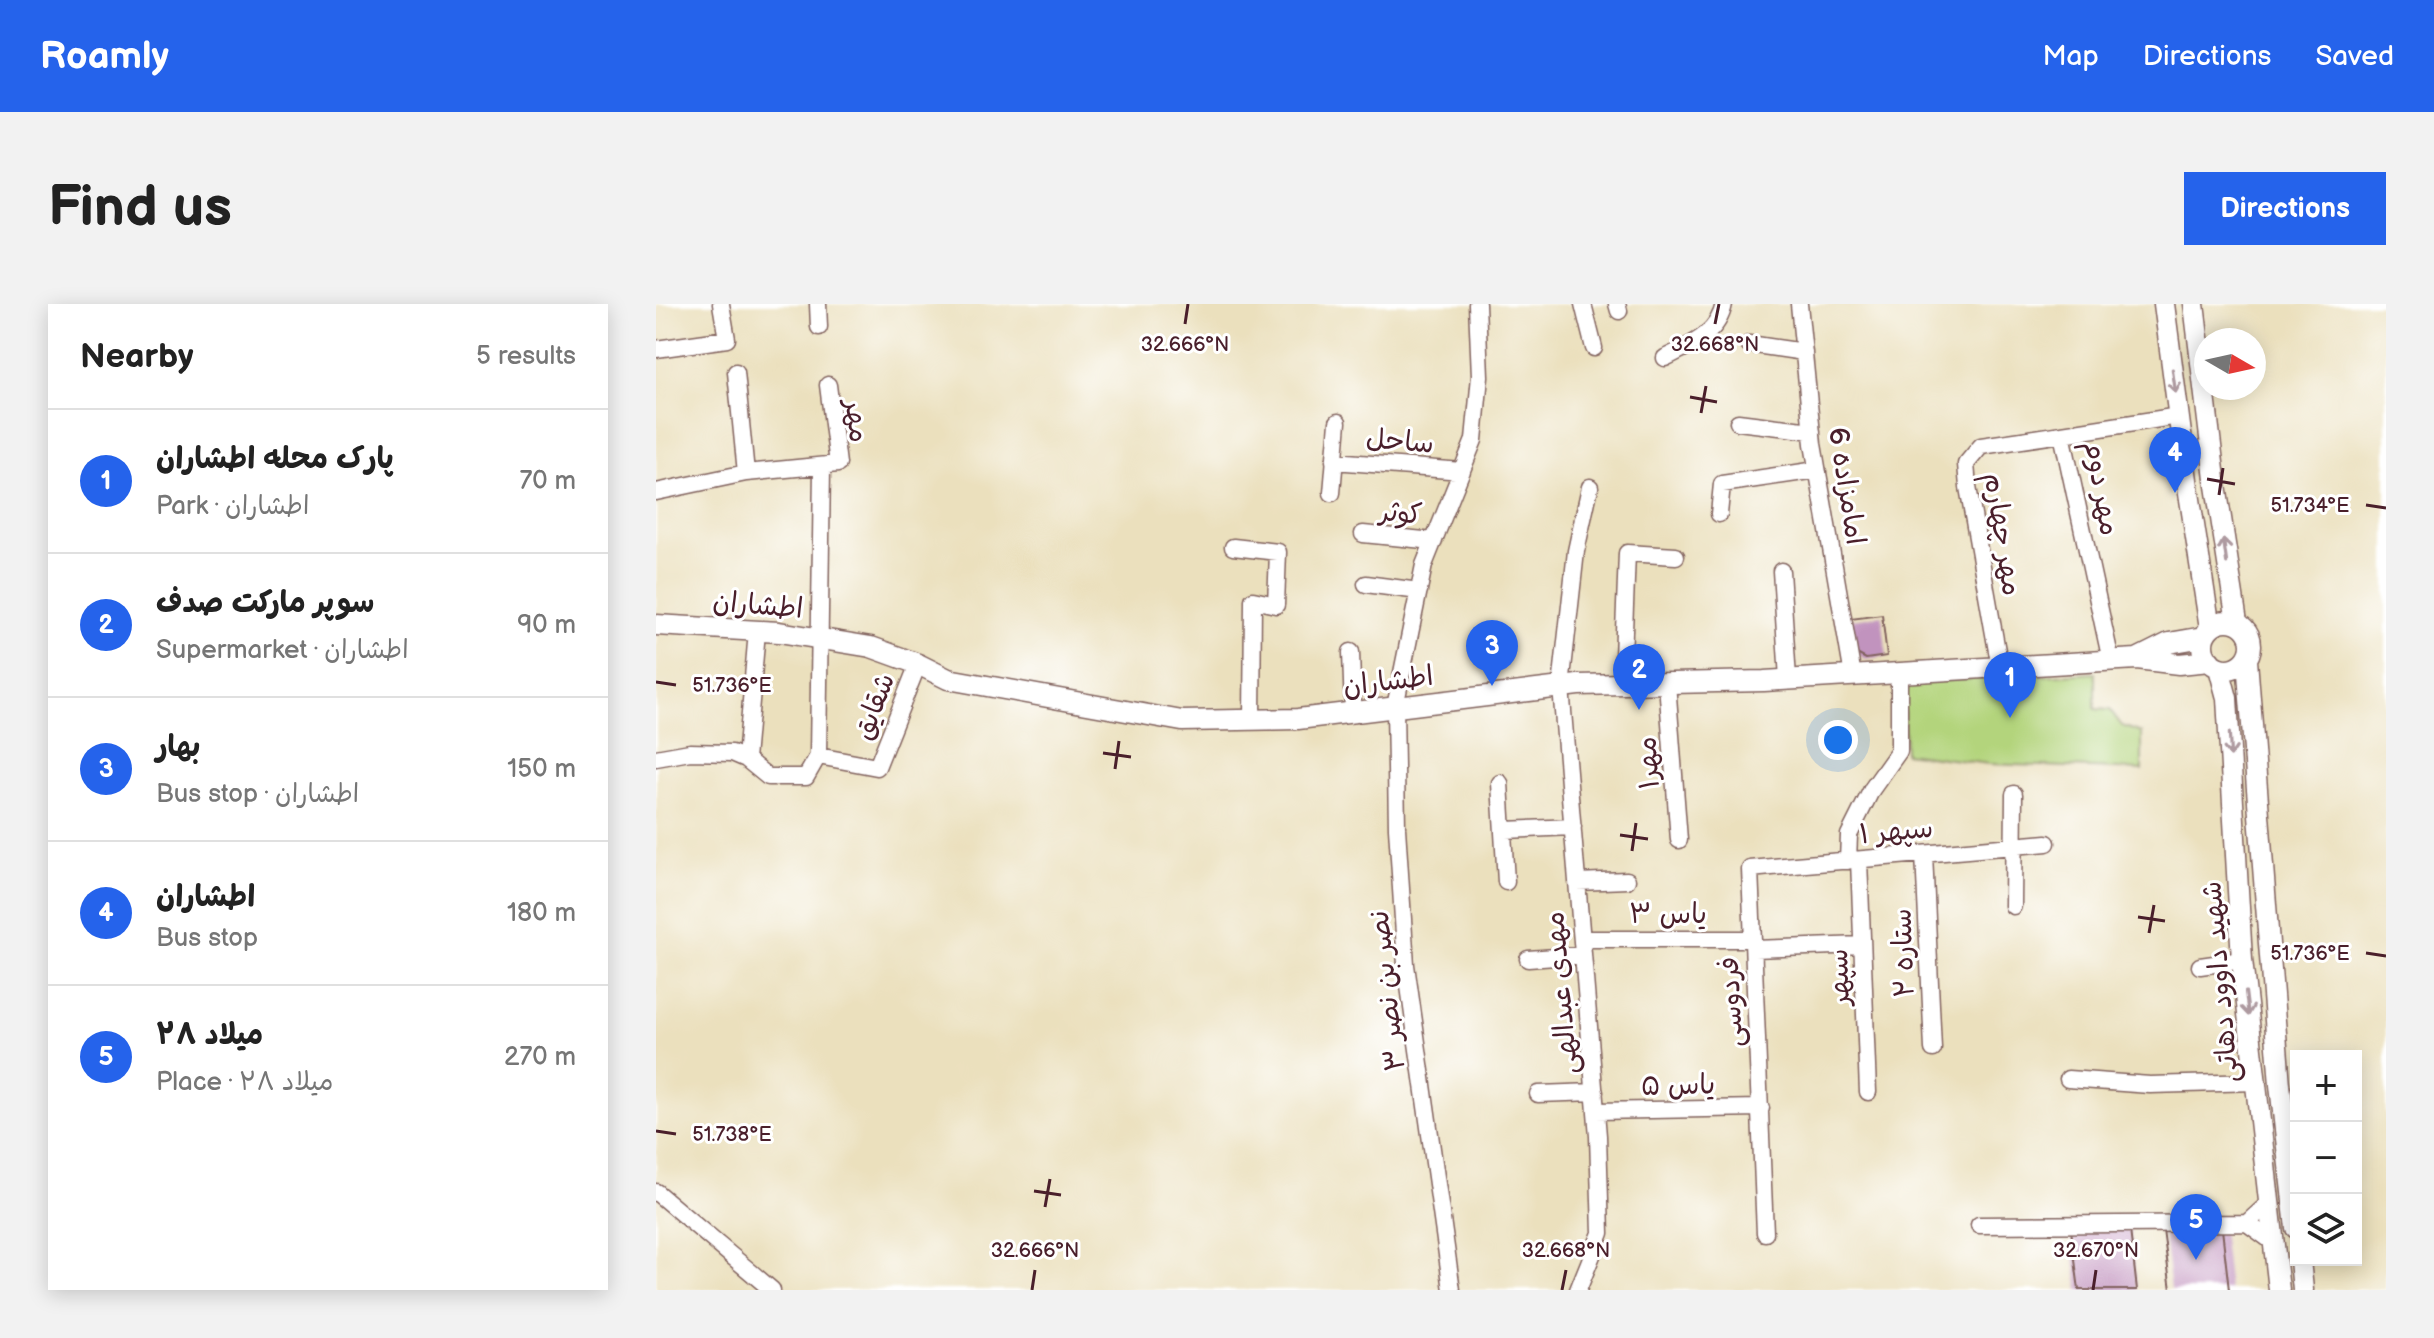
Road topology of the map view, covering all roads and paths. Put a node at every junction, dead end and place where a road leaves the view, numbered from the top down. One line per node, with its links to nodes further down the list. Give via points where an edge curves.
1 (721, 304): 12 (street, via 727,339)
2 (818, 304): 9 (street)
3 (1477, 304): 25 (street, نصر بن نصر ۳, via 1480,376 1474,440)
4 (1583, 304): 11 (street)
5 (1724, 304): 14 (street, via 1708,335)
6 (1799, 304): 13 (street, امامزاده 6)
7 (2164, 304): 17 (street, one-way to 17)
8 (2194, 304): 38 (street, one-way to 8)
9 (819, 327)
10 (1749, 344): 13 (street)
11 (1594, 348)
12 (656, 349)
13 (1804, 352): 20 (street, امامزاده 6)
14 (1665, 358)
15 (736, 372): 26 (street)
16 (828, 385): 23 (street, مهر)
17 (2179, 416): 21 (street, مهر دوم); 41 (street)
18 (1338, 422): 22 (street)
19 (1738, 422): 20 (street)
20 (1812, 431): 24 (street, امامزاده 6)
21 (2062, 434): 46 (street, مهر دوم); 49 (street, مهر چهارم, via 1981,446 1966,464)
22 (1334, 461): 25 (street, ساحل); 29 (street)
23 (830, 466): 26 (street); 42 (street, مهر)
24 (1817, 470): 30 (street, via 1722,484); 51 (street, امامزاده 6)
25 (1462, 471): 32 (street, نصر بن نصر ۳)
26 (746, 473): 28 (street)
27 (1590, 487): 55 (street, مهدی عبدالهی, via 1576,551)
28 (656, 492)
29 (1332, 493)
30 (1719, 514)
31 (1363, 534): 32 (street, کوثر)
32 (1434, 541): 37 (street, نصر بن نصر ۳)
33 (1233, 547): 58 (street, via 1278,552 1276,605 1253,600)
34 (1676, 556): 54 (street, via 1627,553)
35 (1781, 571): 52 (street)
36 (1366, 584): 37 (street)
37 (1419, 591): 56 (street, نصر بن نصر ۳)
38 (2237, 622): 41 (street, via 2219,621); 45 (street, via 2251,641)
39 (656, 625): 40 (street, اطشاران)
40 (757, 631): 42 (street, اطشاران); 61 (street)
41 (2207, 633): 44 (street, اطشاران); 48 (street, via 2203,645)
42 (819, 639): 47 (street, اطشاران, via 871,647); 59 (street, مهر)
43 (1351, 652): 57 (street)
44 (2137, 659): 46 (street, اطشاران); 48 (street, اطشاران)
45 (2247, 660): 48 (street, via 2232,669); 91 (street, شهید داوود دهاتی)
46 (2111, 661): 49 (street, اطشاران)
47 (918, 664): 58 (street, اطشاران, via 948,679 1182,721); 59 (street, شقایق, via 877,767)
48 (2215, 665): 80 (street, شهید داوود دهاتی, one-way to 80, via 2227,698)
49 (2000, 668): 50 (street, اطشاران)
50 (1899, 673): 51 (street, اطشاران); 70 (street, سپهر, via 1899,751 1849,835)
51 (1853, 676): 52 (street, اطشاران)
52 (1788, 679): 53 (street, اطشاران)
53 (1667, 683): 54 (street, اطشاران); 66 (street, مهر۱)
54 (1622, 684): 55 (street, اطشاران)
55 (1561, 687): 56 (street, اطشاران); 64 (street, مهدی عبدالهی)
56 (1395, 707): 57 (street, اطشاران); 99 (street, نصر بن نصر ۳, via 1406,965)
57 (1353, 713): 58 (street, اطشاران)
58 (1252, 720)
59 (818, 756): 61 (street, via 806,777 768,777)
60 (656, 758): 61 (street, via 690,752 732,753)
61 (746, 759)
62 (1500, 783): 65 (street)
63 (2014, 794): 68 (street)
64 (1573, 827): 65 (street); 74 (street, مهدی عبدالهی)
65 (1505, 830): 73 (street)
66 (1679, 840)
67 (2047, 843): 68 (street, سپهر ۱)
68 (2015, 846): 69 (street, سپهر ۱); 75 (street)
69 (1924, 854): 70 (street, سپهر ۱); 82 (street, ستاره ۲)
70 (1853, 860): 71 (street, سپهر ۱); 77 (street, سپهر)
71 (1750, 869): 76 (street, فردوسی)
72 (1627, 880): 74 (street)
73 (1506, 882)
74 (1577, 882): 78 (street, مهدی عبدالهی)
75 (2013, 906)
76 (1754, 944): 77 (street, یاس ۳); 78 (street, یاس ۳); 88 (street, فردوسی)
77 (1862, 945): 86 (street, سپهر)
78 (1583, 947): 79 (street, یاس ۳); 85 (street, مهدی عبدالهی)
79 (1528, 959)
80 (2242, 960): 81 (street); 84 (street, شهید داوود دهاتی, one-way to 84)
81 (2200, 966)
82 (1933, 1049)
83 (2068, 1079): 84 (street, via 2150,1085)
84 (2257, 1082): 92 (street, شهید داوود دهاتی)
85 (1595, 1092): 87 (street); 89 (street, مهدی عبدالهی)
86 (1868, 1092)
87 (1538, 1094)
88 (1761, 1108): 89 (street, یاس ۵); 95 (street, فردوسی)
89 (1596, 1111): 100 (street, مهدی عبدالهی, via 1601,1233)
90 (656, 1192): 98 (street)
91 (2292, 1194)
92 (2269, 1203): 93 (street); 96 (street, شهید داوود دهاتی)
93 (2247, 1223): 94 (street); 96 (street)
94 (1979, 1225)
95 (1765, 1233)
96 (2273, 1242): 101 (street, شهید داوود دهاتی)
97 (2301, 1266): 102 (street)
98 (772, 1290)
99 (1452, 1290)
100 (1578, 1290)
101 (2279, 1290)
102 (2303, 1290)

